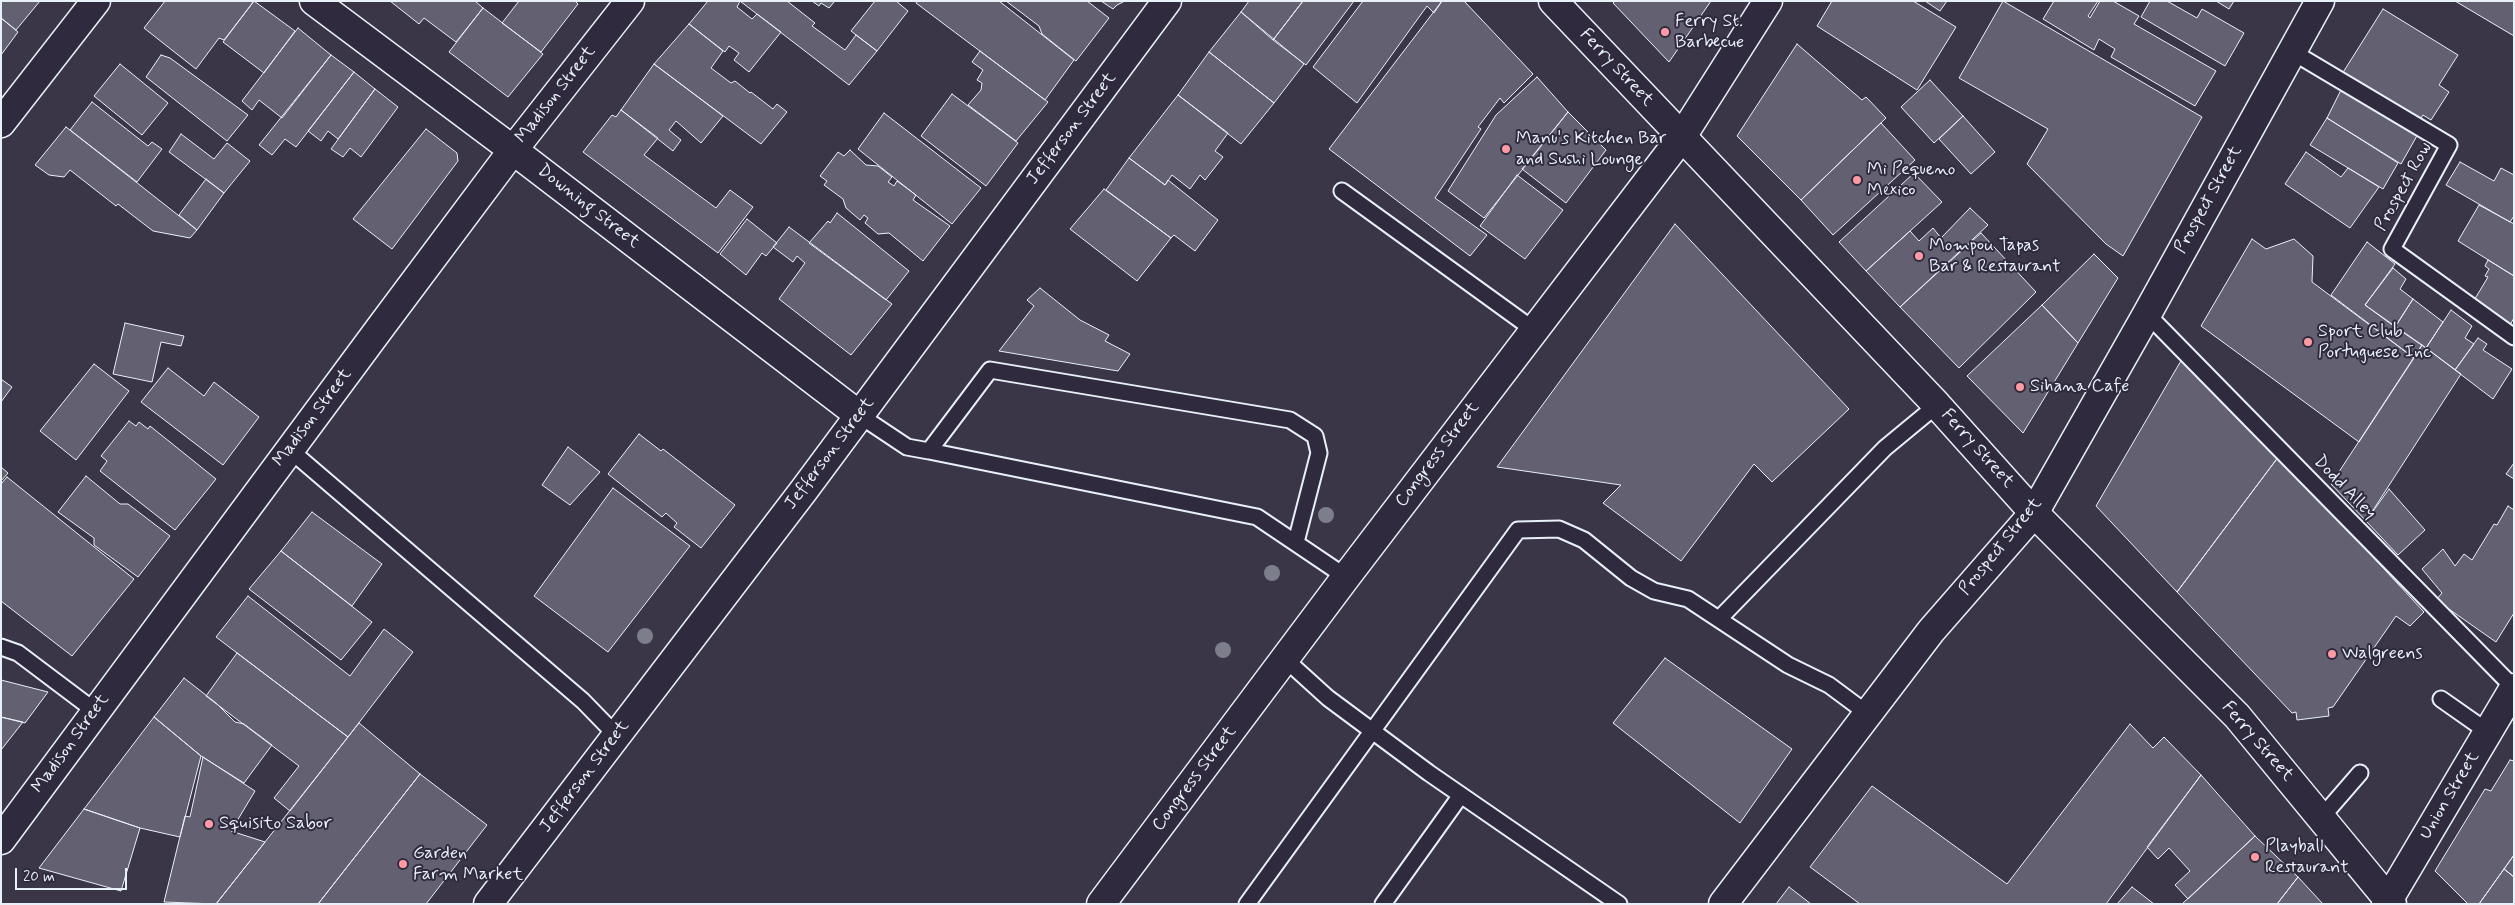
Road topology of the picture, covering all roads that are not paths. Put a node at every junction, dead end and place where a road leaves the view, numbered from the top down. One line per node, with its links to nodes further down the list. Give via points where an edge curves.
1 (96, 1): 9 (street)
2 (314, 1): 11 (street, Downing Street)
3 (630, 1): 11 (street, Madison Street)
4 (1167, 1): 17 (street, Jefferson Street)
5 (1553, 1): 10 (street, Ferry Street)
6 (1768, 1): 10 (street, Congress Street)
7 (2320, 1): 8 (street, Prospect Street)
8 (2291, 51): 13 (street, Prospect Street); 15 (lane, Prospect Row, via 2449,145 2392,249)
9 (1, 123)
10 (1681, 138): 14 (street, Congress Street); 16 (street, Ferry Street)
11 (513, 150): 17 (street, Downing Street); 18 (street, Madison Street)
12 (1342, 191): 14 (lane)
13 (2147, 314): 20 (street, Prospect Street); 26 (lane, Dodd Alley)
14 (1534, 330): 22 (street, Congress Street)
15 (2514, 337)
16 (1937, 405): 20 (street, Ferry Street); 23 (lane, via 1885,448)
17 (859, 415): 19 (lane, via 907,447); 32 (street, Jefferson Street)
18 (290, 450): 28 (street, Madison Street); 32 (lane, via 583,701)
19 (929, 452): 21 (lane, via 1257,517); 21 (lane, via 990,370 1290,420 1315,436 1319,453)
20 (2034, 513): 29 (street, Prospect Street, via 1930,631); 35 (street, Ferry Street, via 2237,716)
21 (1296, 542): 22 (lane)
22 (1346, 577): 25 (street, Congress Street)
23 (1719, 619): 29 (lane, via 1788,665 1829,685); 30 (lane, via 1688,599 1654,591 1631,578 1584,540 1559,529 1518,530)
24 (1, 646): 28 (lane, via 18,653)
25 (1285, 659): 30 (lane, via 1328,698); 39 (street, Congress Street)
26 (2514, 688): 31 (street, Union Street)
27 (2441, 699): 31 (lane)
28 (95, 711): 36 (street, Madison Street)
29 (1868, 714): 43 (street, Prospect Street)
30 (1374, 732): 34 (lane); 40 (lane)
31 (2488, 732): 37 (street, Union Street)
32 (617, 736): 38 (street, Jefferson Street)
33 (2360, 773): 35 (lane)
34 (1460, 795): 41 (lane); 42 (lane)
35 (2321, 818): 37 (street, Ferry Street)
36 (1, 840)
37 (2389, 903)
38 (488, 904)
39 (1101, 904)
40 (1248, 904)
41 (1383, 904)
42 (1619, 904)
43 (1723, 904)

